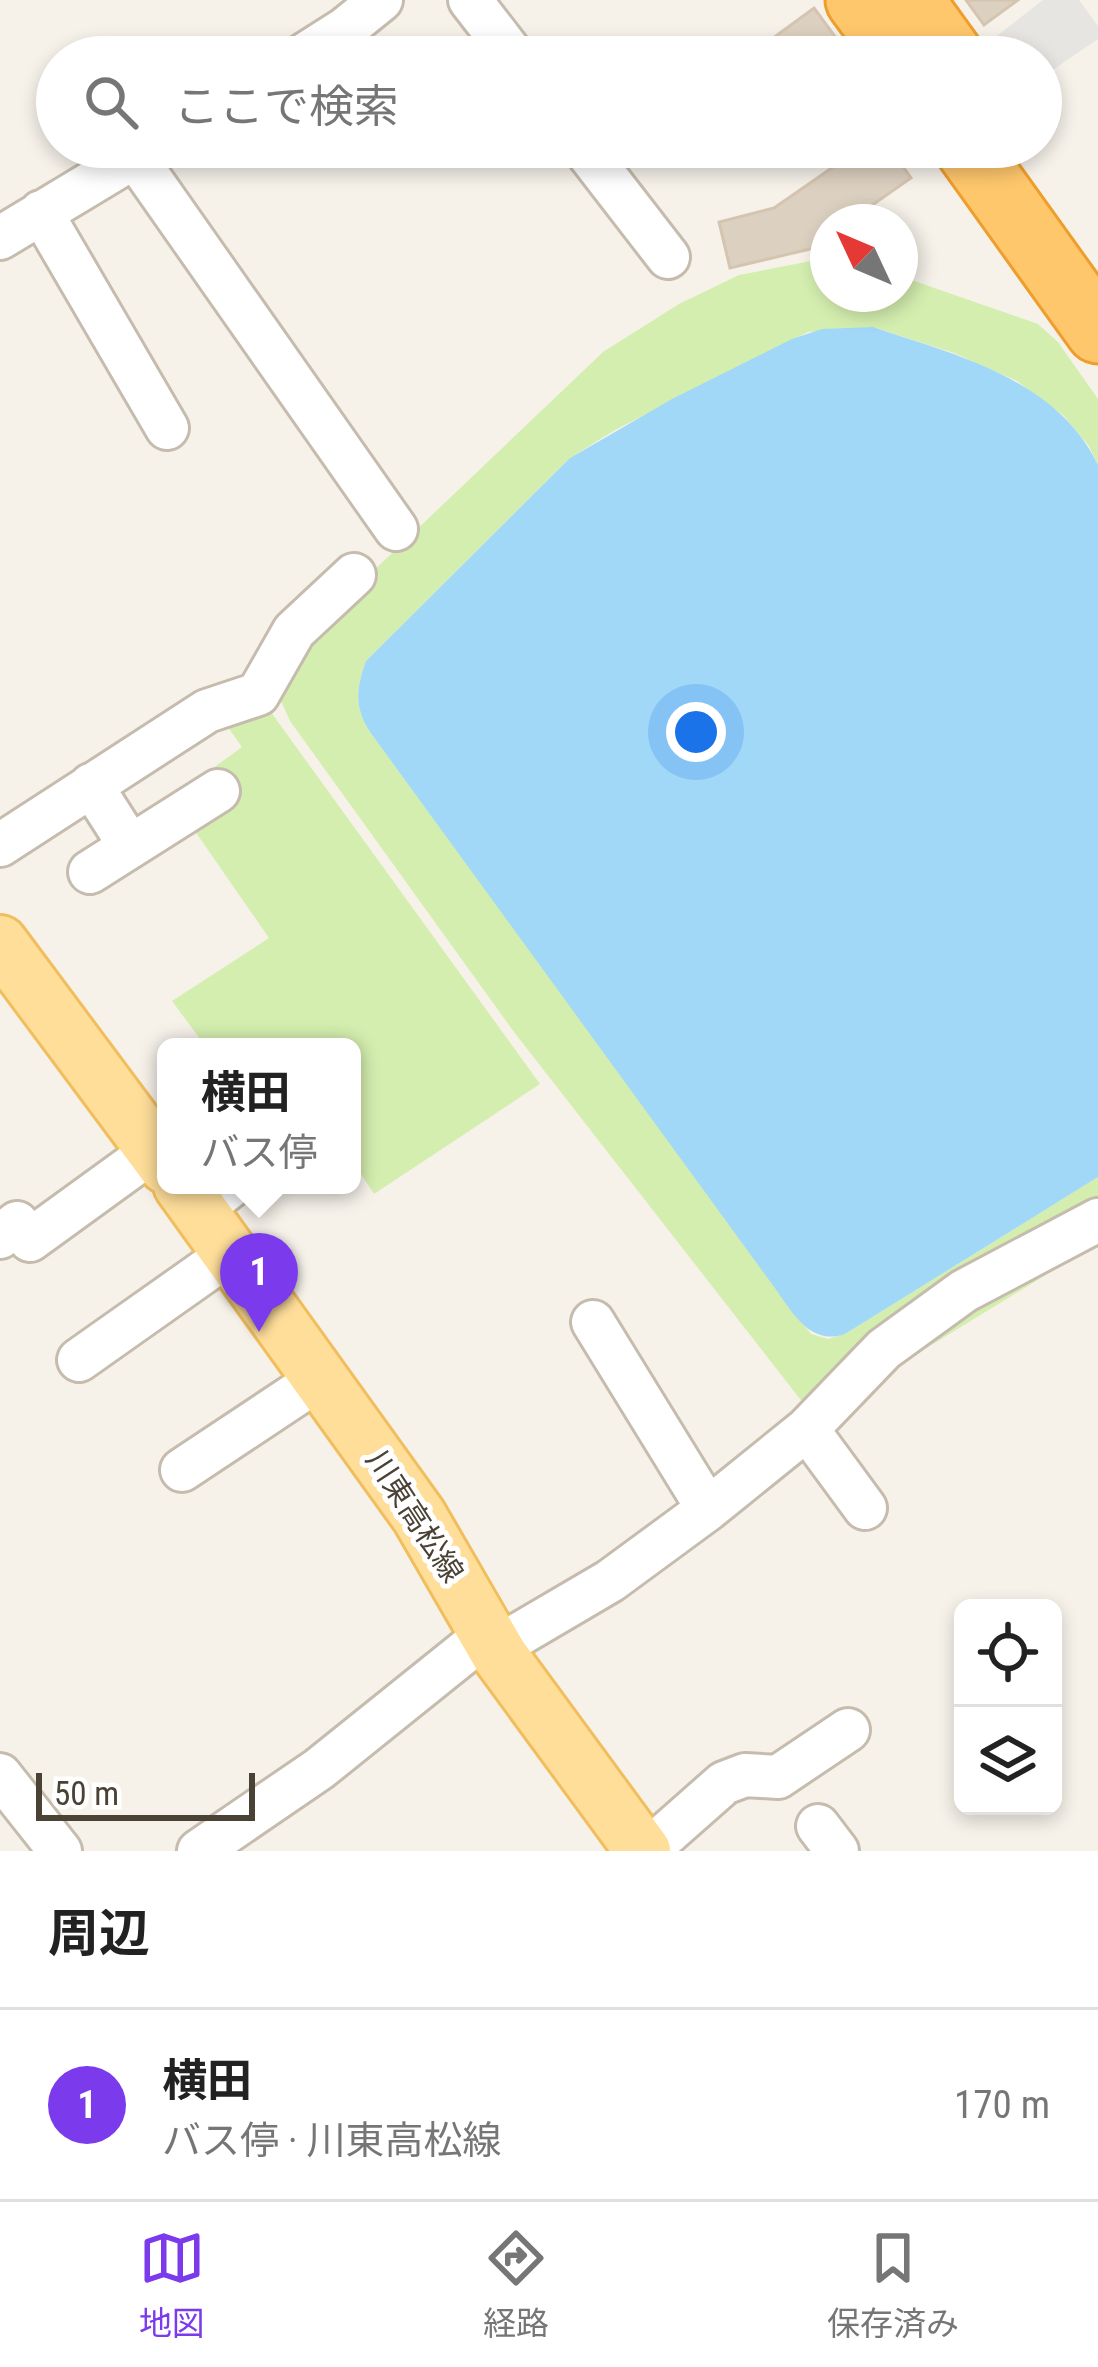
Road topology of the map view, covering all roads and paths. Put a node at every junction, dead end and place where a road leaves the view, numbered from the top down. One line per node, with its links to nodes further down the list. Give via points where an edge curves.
1 (381, 0): 5 (street)
2 (470, 0): 6 (street)
3 (858, 0): 7 (highway)
4 (911, 0): 8 (highway)
5 (334, 36)
6 (498, 36)
7 (885, 36)
8 (937, 36)
9 (116, 168): 14 (street)
10 (154, 168): 20 (street)
11 (599, 168): 16 (street)
12 (981, 168): 18 (highway)
13 (1032, 168): 17 (highway)
14 (41, 212): 15 (street); 19 (street)
15 (0, 238)
16 (668, 257)
17 (1098, 259)
18 (1098, 331)
19 (167, 428)
20 (396, 530)
21 (354, 575): 22 (street, via 294,631 258,694 208,712)
22 (91, 785): 24 (street); 25 (street)
23 (218, 790): 25 (street)
24 (0, 845)
25 (130, 846): 26 (street)
26 (90, 872)
27 (8, 974): 28 (main road, 川東高松線)
28 (157, 1148)
29 (184, 1194): 33 (street, via 30,1240 17,1223)
30 (192, 1194): 35 (street)
31 (196, 1194): 36 (main road, 川東高松線)
32 (1098, 1220): 37 (street, via 964,1291 884,1349)
33 (0, 1237)
34 (593, 1322): 40 (street)
35 (79, 1360)
36 (322, 1376): 38 (street); 41 (main road, 川東高松線, via 419,1516)
37 (807, 1429): 39 (street); 40 (street)
38 (182, 1470)
39 (865, 1508)
40 (708, 1509): 41 (street, via 610,1581)
41 (492, 1641): 45 (street); 46 (main road, 川東高松線)
42 (848, 1730): 46 (street, via 778,1777 724,1783)
43 (0, 1775): 44 (street)
44 (60, 1851)
45 (200, 1851)
46 (645, 1851)

